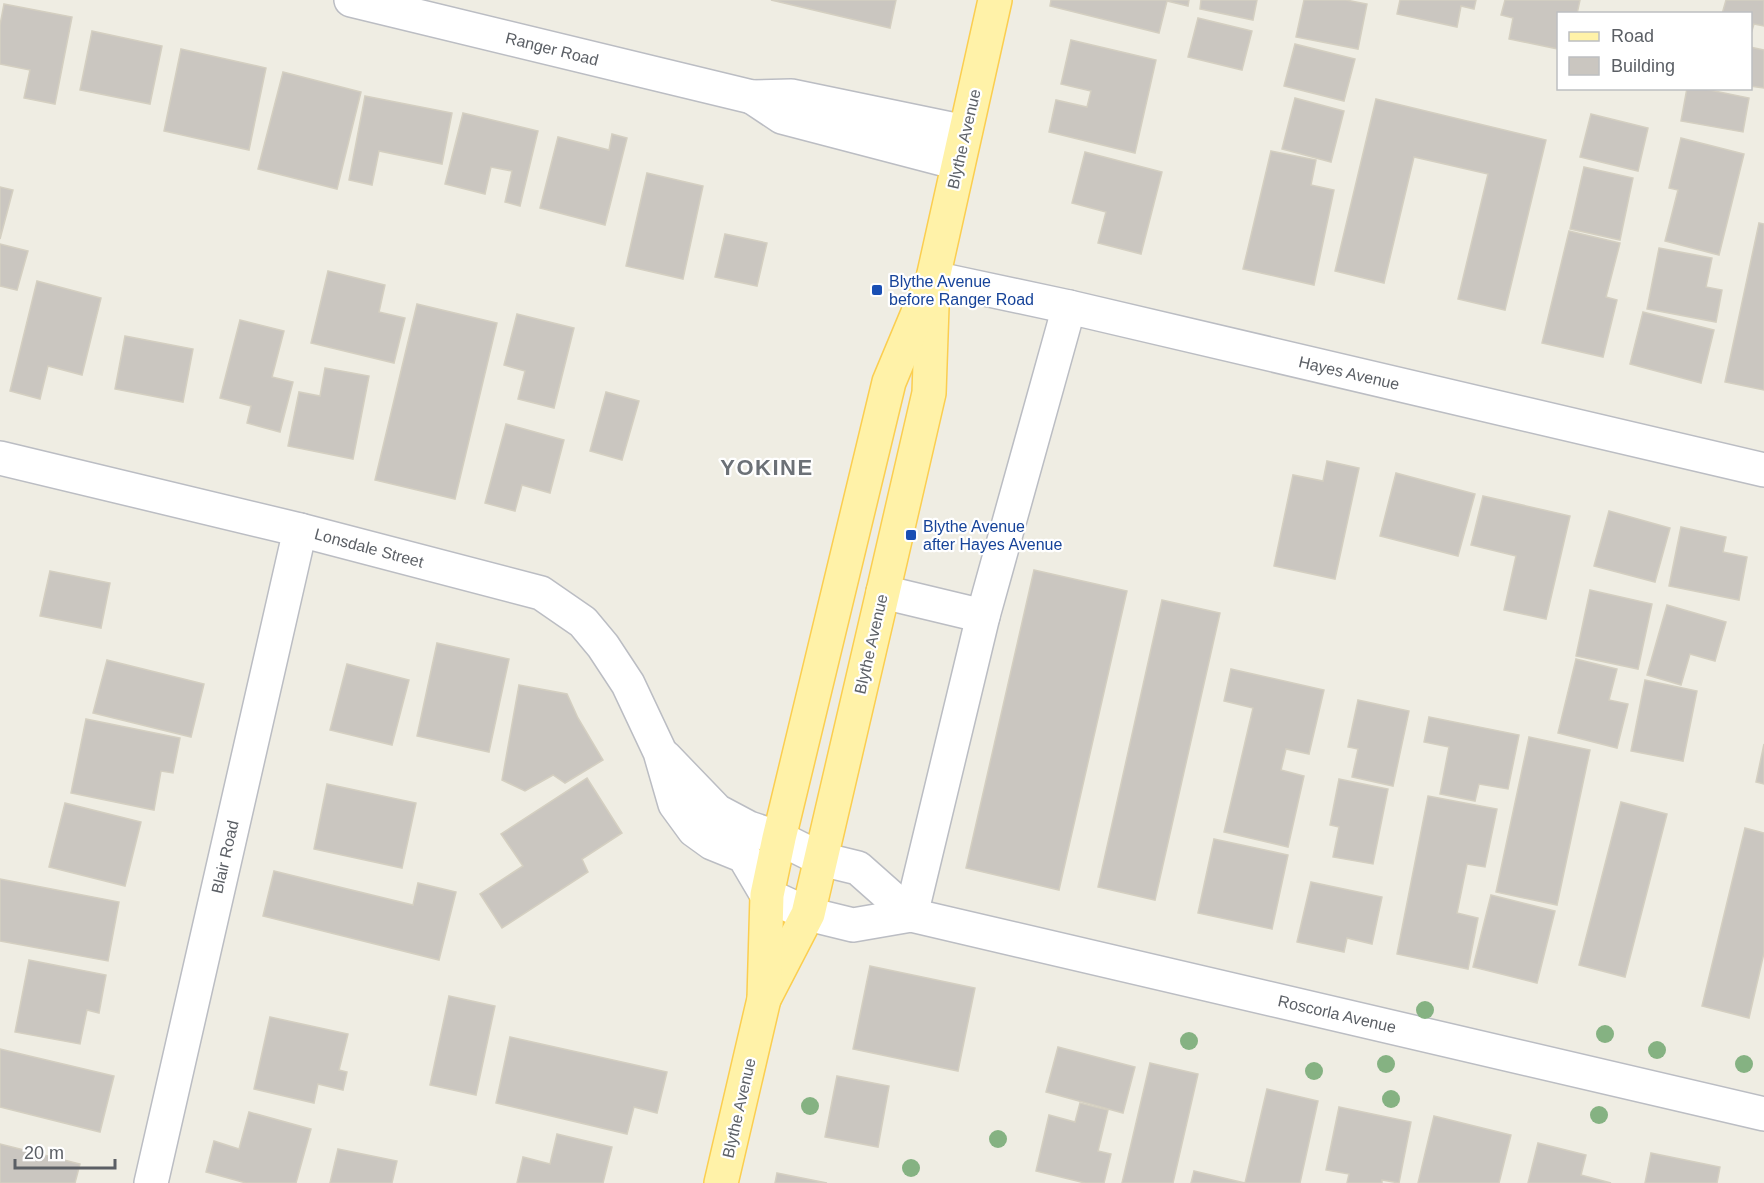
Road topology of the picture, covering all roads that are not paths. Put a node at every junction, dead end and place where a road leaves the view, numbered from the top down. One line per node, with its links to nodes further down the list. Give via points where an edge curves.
1 (351, 0): 3 (street, Ranger Road)
2 (995, 0): 4 (main road, Blythe Avenue)
3 (752, 97): 4 (street, Ranger Road, via 791,96); 5 (street, Ranger Road, via 782,117)
4 (965, 132): 5 (main road, Blythe Avenue)
5 (958, 163): 6 (main road, Blythe Avenue)
6 (933, 278): 7 (street, Hayes Avenue); 11 (main road, Blythe Avenue, via 929,393); 14 (main road, Blythe Avenue, via 889,382)
7 (1069, 307): 9 (street, Hayes Avenue); 12 (street)
8 (0, 458): 10 (street, Lonsdale Street)
9 (1764, 470)
10 (300, 530): 13 (street, Lonsdale Street, via 541,593 583,622 603,646 628,684); 21 (street, Blair Road)
11 (884, 592): 12 (street); 15 (main road, Blythe Avenue)
12 (983, 616): 18 (street)
13 (660, 752): 14 (street, Lonsdale Street, via 717,811); 16 (street, Lonsdale Street, via 675,804 694,830 712,843 744,856)
14 (779, 838): 15 (street, Roscorla Avenue); 16 (main road, Blythe Avenue)
15 (821, 859): 17 (main road, Blythe Avenue); 18 (street, Roscorla Avenue, via 858,868)
16 (767, 895): 17 (street, Roscorla Avenue); 19 (main road, Blythe Avenue)
17 (808, 914): 18 (street, Roscorla Avenue, via 853,925); 19 (main road, Blythe Avenue)
18 (911, 915): 20 (street, Roscorla Avenue)
19 (765, 999): 22 (main road, Blythe Avenue)
20 (1764, 1114)
21 (151, 1183)
22 (721, 1183)

